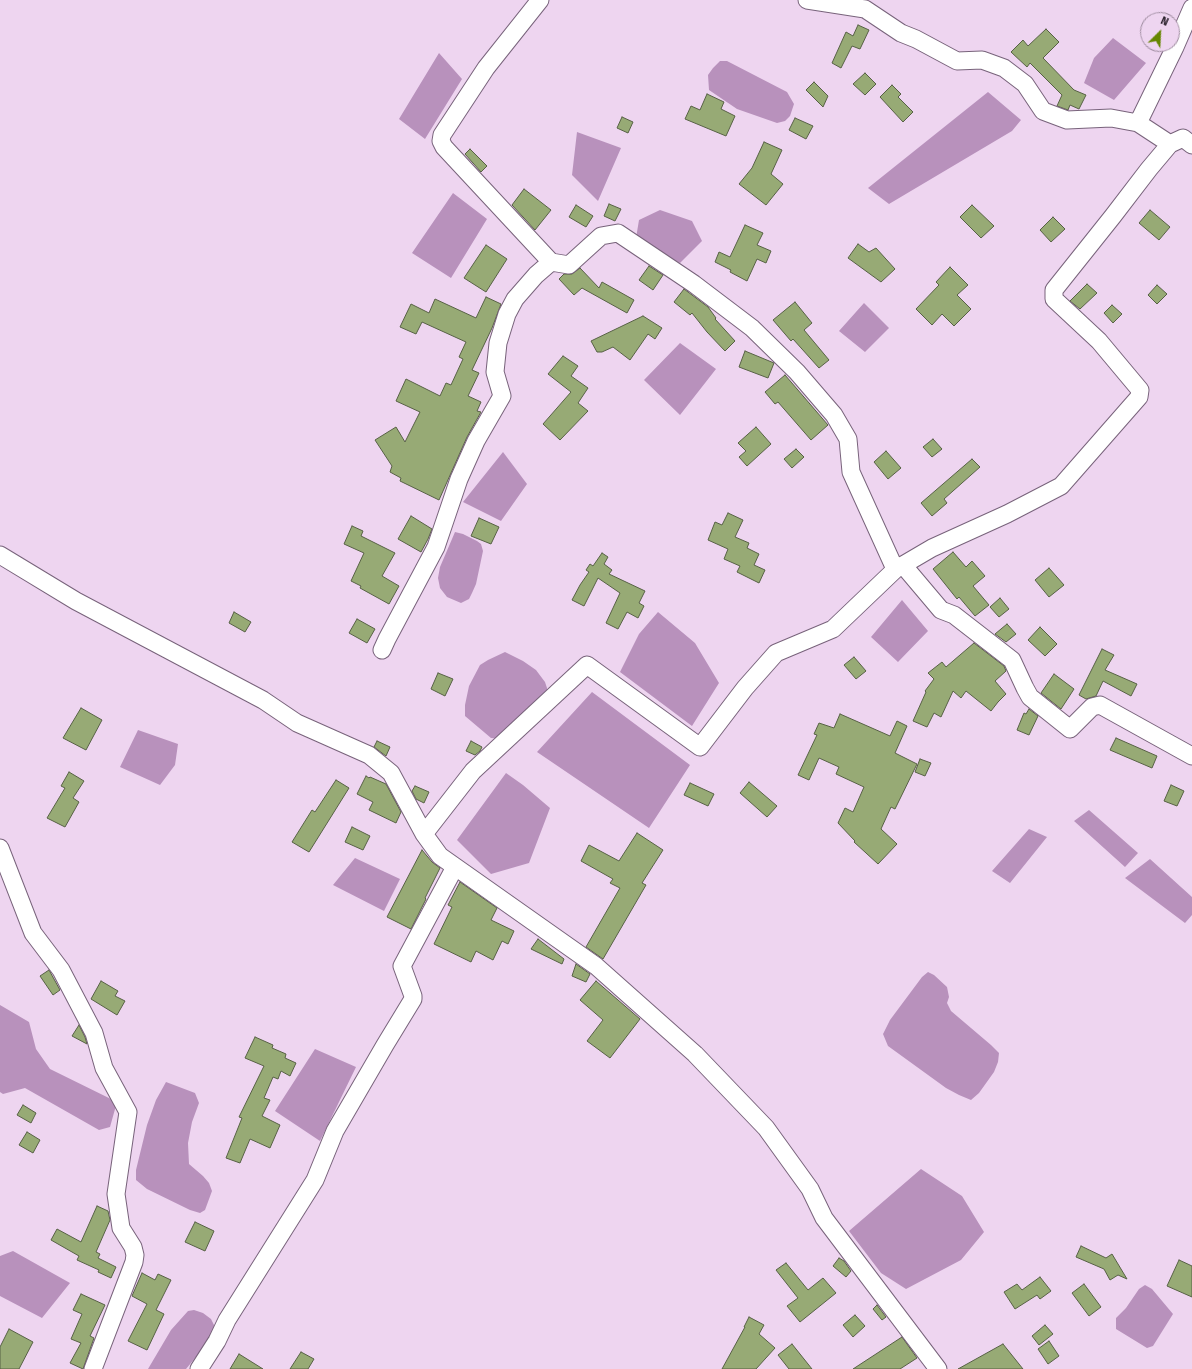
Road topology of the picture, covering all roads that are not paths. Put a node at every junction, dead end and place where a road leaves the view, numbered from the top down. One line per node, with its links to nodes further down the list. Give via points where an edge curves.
1 (540, 0): 7 (street, via 486,68 442,135 441,142)
2 (807, 0): 4 (street, via 865,8 901,33 957,61 982,60 1004,68 1025,84 1043,111 1067,120 1111,118)
3 (1192, 8): 4 (street)
4 (1138, 123): 5 (street)
5 (1170, 144): 6 (street, via 1183,138); 9 (street, via 1054,290 1054,299 1099,341 1140,390 1139,397 1061,486 932,548)
6 (1192, 144)
7 (551, 262): 9 (street, via 568,264 601,236 618,233 694,284 752,328 797,372 834,415 848,439 851,472); 10 (street, via 515,299 507,314 498,343 495,372 502,396 476,442 436,547)
8 (0, 555): 12 (street, via 76,601 263,700 297,723 369,755 391,773)
9 (899, 567): 11 (street, via 941,610 954,615 1012,660 1030,697 1070,729 1092,707 1100,704); 12 (street, via 833,629 776,653 744,688 700,747 587,665 472,771)
10 (382, 650)
11 (1192, 756)
12 (424, 834): 14 (street, via 440,856)
13 (0, 848): 15 (street, via 33,933 61,970 94,1033 104,1068 128,1112 116,1194 121,1228 135,1255)
14 (454, 867): 16 (street, via 402,966 413,999 335,1131 315,1180); 17 (street, via 596,966 701,1060 766,1128 810,1189 824,1218)
15 (93, 1369)
16 (199, 1369)
17 (938, 1369)

